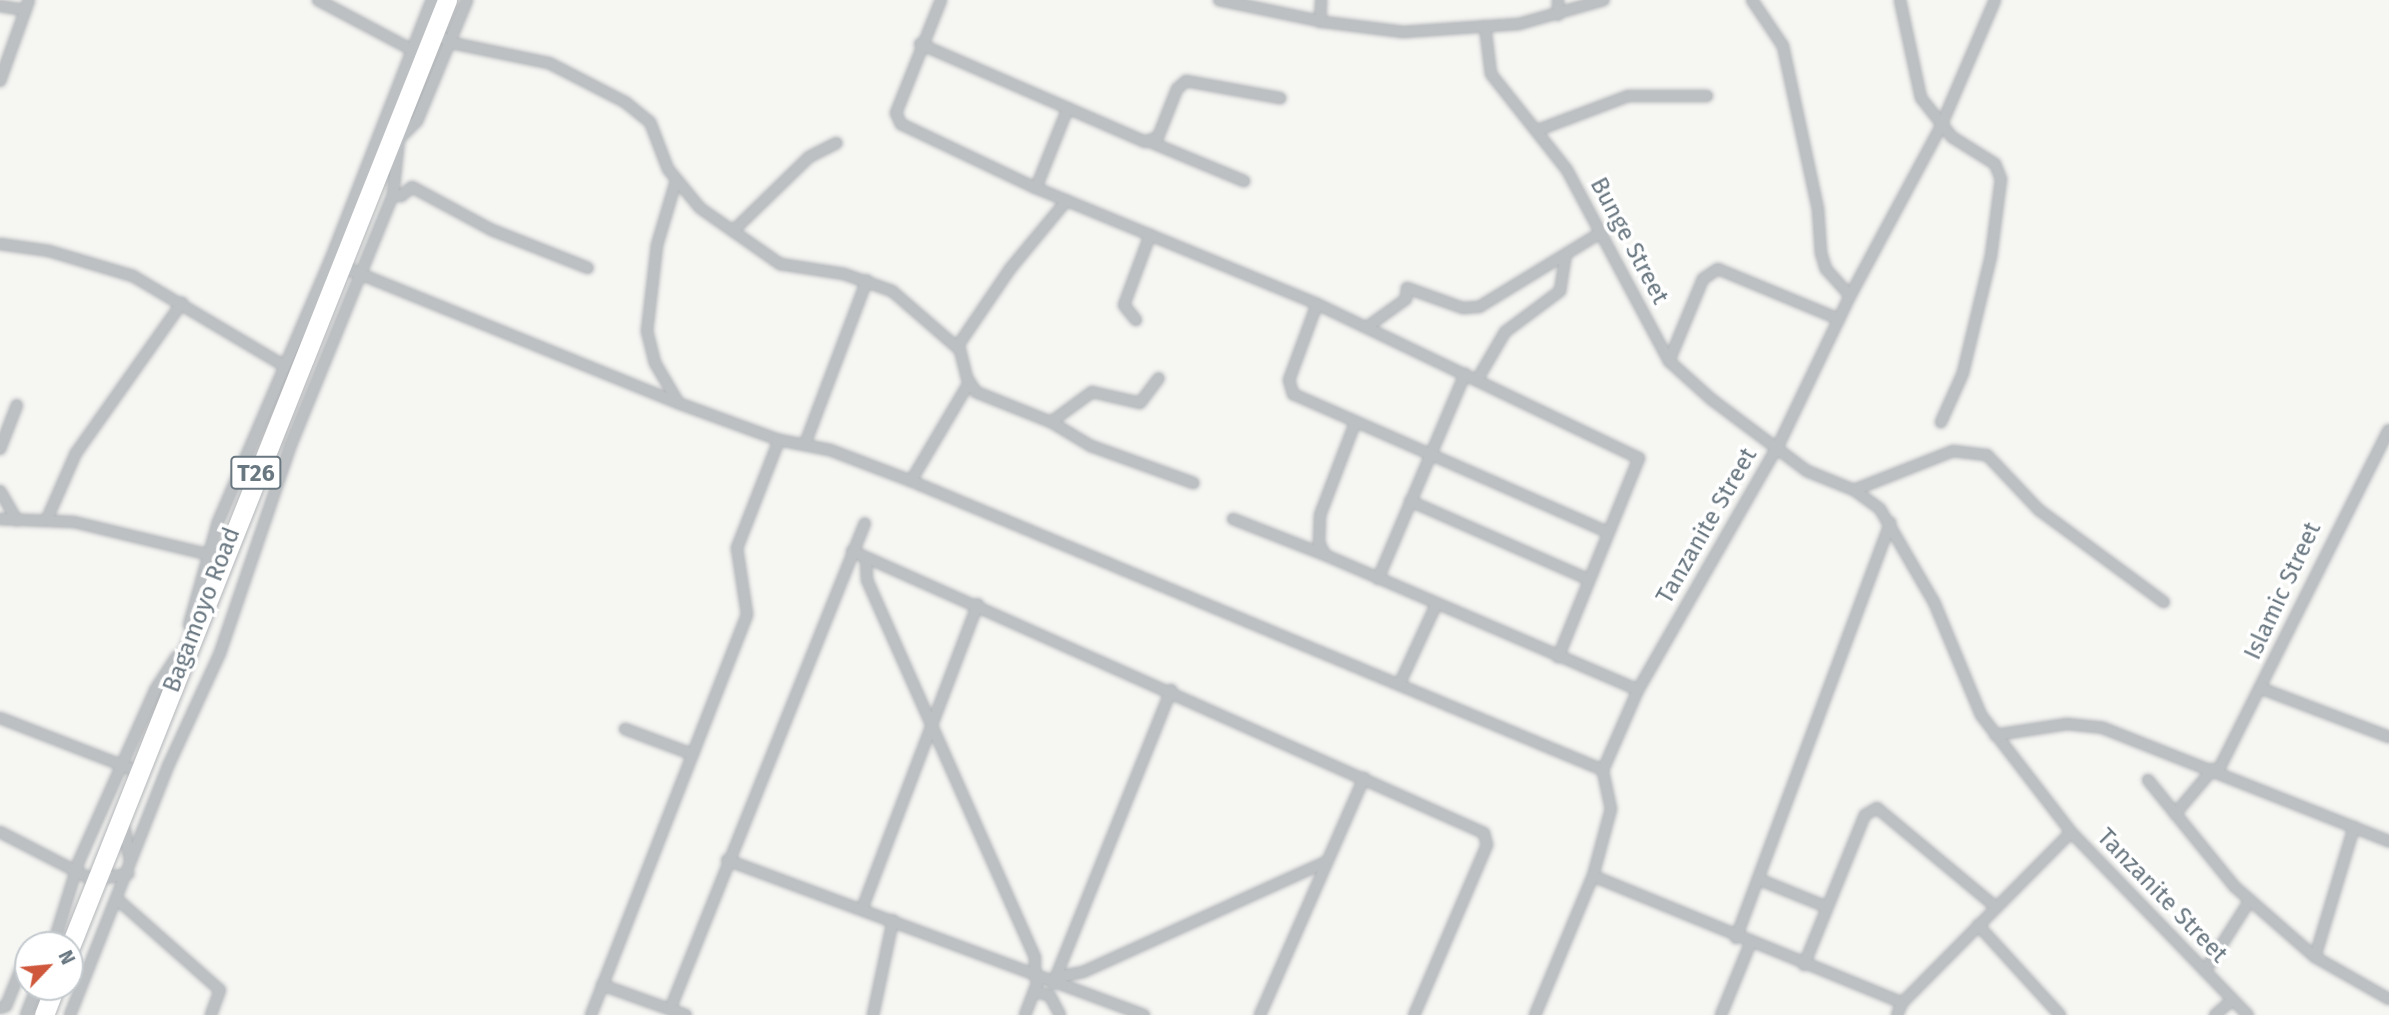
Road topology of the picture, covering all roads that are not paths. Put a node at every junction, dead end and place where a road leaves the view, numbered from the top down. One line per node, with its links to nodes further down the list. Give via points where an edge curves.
1 (318, 0): 20 (street)
2 (432, 0): 20 (street)
3 (447, 0): 18 (highway, Bagamoyo Road / T26)
4 (467, 0): 18 (street)
5 (941, 0): 19 (street)
6 (1219, 0): 16 (street)
7 (1321, 0): 16 (street)
8 (1558, 0): 15 (street)
9 (1604, 0): 15 (street)
10 (1752, 0): 45 (street, via 1783,46 1818,209 1821,253 1826,269)
11 (1900, 0): 26 (street, via 1916,85)
12 (1995, 0): 26 (street)
13 (28, 5): 14 (street); 21 (street)
14 (0, 6)
15 (1558, 15): 17 (street)
16 (1320, 22): 17 (street, via 1403,32)
17 (1485, 26): 27 (street, Bunge Street, via 1492,74)
18 (443, 38): 20 (highway, Bagamoyo Road / T26); 28 (street, via 417,121); 31 (street, via 549,63 625,102 650,122)
19 (920, 44): 25 (street); 33 (street, via 897,121)
20 (420, 54): 28 (highway, Bagamoyo Road / T26); 53 (street)
21 (5, 57): 22 (street)
22 (0, 81)
23 (1707, 96): 27 (street, via 1628,96)
24 (1280, 98): 29 (street, via 1186,81 1177,89 1158,137)
25 (1068, 107): 29 (street); 33 (street)
26 (1941, 126): 45 (street); 61 (street, via 1995,164 2001,179 1990,256 1963,373)
27 (1538, 130): 37 (street, Bunge Street, via 1567,170)
28 (396, 138): 34 (street); 41 (highway, Bagamoyo Road / T26)
29 (1150, 142): 32 (street)
30 (837, 144): 36 (street, via 809,158)
31 (676, 181): 36 (street, via 700,208); 58 (street, via 657,244 647,331 655,363)
32 (1244, 181)
33 (1036, 188): 35 (street)
34 (393, 195): 42 (street, via 401,196 412,187 492,230); 43 (street)
35 (1067, 200): 38 (street); 51 (street, via 1010,269)
36 (733, 231): 44 (street, via 780,264)
37 (1600, 233): 40 (street); 52 (street, Bunge Street)
38 (1150, 235): 47 (street); 49 (street, via 1125,300 1125,309)
39 (1, 246): 46 (street, via 49,251 133,276)
40 (1566, 254): 50 (street, via 1479,307 1463,308 1407,288 1406,299); 56 (street, via 1560,291 1505,332)
41 (343, 267): 43 (street); 101 (highway, Bagamoyo Road / T26)
42 (588, 268)
43 (361, 277): 58 (street, via 549,347); 114 (street, via 290,447 220,653 169,764)
44 (867, 280): 51 (street, via 892,291); 65 (street)
45 (1850, 296): 48 (street)
46 (182, 303): 53 (street); 75 (street, via 76,453)
47 (1317, 303): 50 (street); 62 (street, via 1290,388 1293,394)
48 (1839, 319): 52 (street, via 1725,270 1712,271 1703,279); 66 (street)
49 (1136, 320)
50 (1367, 327): 54 (street)
51 (957, 347): 57 (street)
52 (1669, 361): 66 (street, Bunge Street, via 1712,399)
53 (283, 365): 82 (street, via 218,522)
54 (1465, 374): 56 (street); 68 (street)
55 (1159, 377): 60 (street, via 1140,403 1092,392)
56 (1478, 380): 80 (street, via 1639,458)
57 (969, 383): 60 (street, via 982,395); 69 (street)
58 (678, 403): 64 (street)
59 (18, 405): 67 (street)
60 (1051, 422): 70 (street, via 1091,446)
61 (1941, 422)
62 (1355, 423): 68 (street); 83 (street, via 1320,516 1319,543)
63 (2389, 430): 92 (street, Islamic Street)
64 (779, 440): 65 (street); 100 (street, via 737,548 747,614)
65 (805, 444): 69 (street)
66 (1778, 446): 71 (street, Tanzanite Street, via 1816,477); 94 (street, Tanzanite Street)
67 (0, 449)
68 (1430, 452): 73 (street); 80 (street)
69 (911, 481): 91 (street)
70 (1193, 483)
71 (1854, 490): 79 (street, Tanzanite Street, via 1880,509); 87 (street, via 1953,450 1987,455 2039,510)
72 (0, 491): 77 (street)
73 (1410, 501): 85 (street); 86 (street)
74 (0, 519): 77 (street)
75 (47, 519): 77 (street); 82 (street, via 115,530 165,548)
76 (1233, 519): 83 (street)
77 (17, 520)
78 (864, 523): 81 (street)
79 (1890, 523): 98 (street, Tanzanite Street, via 1934,602 1981,715); 117 (street)
80 (1608, 532): 86 (street)
81 (852, 551): 84 (street); 112 (street)
82 (209, 555): 101 (street, via 177,656 155,690)
83 (1331, 558): 85 (street)
84 (866, 560): 88 (street); 96 (street, via 867,580)
85 (1378, 579): 89 (street)
86 (1588, 579): 90 (street)
87 (2164, 602)
88 (978, 604): 93 (street); 96 (street)
89 (1436, 605): 90 (street); 91 (street)
90 (1558, 657): 94 (street)
91 (1398, 685): 102 (street)
92 (2260, 688): 99 (street); 103 (street, Islamic Street)
93 (1171, 690): 104 (street); 133 (street)
94 (1638, 690): 102 (street, Tanzanite Street)
95 (0, 718): 101 (street)
96 (931, 722): 122 (street); 132 (street, via 1035,957)
97 (625, 729): 100 (street)
98 (1995, 735): 103 (street, via 2067,724 2103,728); 110 (street, Tanzanite Street)
99 (2389, 737)
100 (692, 754): 135 (street)
101 (131, 769): 106 (highway, Bagamoyo Road / T26); 115 (street)
102 (1603, 770): 116 (street, via 1611,808)
103 (2215, 770): 107 (street, Islamic Street); 108 (street)
104 (1364, 778): 113 (street); 151 (street, via 1476,828 1487,838)
105 (2148, 780): 107 (street)
106 (121, 813): 114 (street); 115 (highway, Bagamoyo Road / T26)
107 (2175, 814): 119 (street)
108 (2354, 827): 111 (street); 129 (street)
109 (0, 832): 115 (street)
110 (2071, 832): 121 (street); 131 (street, Tanzanite Street)
111 (2389, 841)
112 (727, 860): 122 (street); 140 (street)
113 (1326, 862): 133 (street, via 1083,972); 150 (street)
114 (129, 871): 115 (street); 118 (street)
115 (84, 876): 125 (street); 126 (highway, Bagamoyo Road / T26)
116 (1593, 876): 127 (street); 152 (street)
117 (1758, 879): 120 (street); 127 (street)
118 (117, 899): 142 (street); 143 (street, via 220,990)
119 (2250, 900): 129 (street); 131 (street)
120 (1827, 907): 121 (street, via 1865,815 1877,808); 130 (street)
121 (1996, 907): 124 (street)
122 (862, 909): 123 (street)
123 (893, 920): 132 (street); 146 (street)
124 (1978, 925): 139 (street); 155 (street)
125 (58, 931)
126 (73, 931)
127 (1736, 938): 128 (street)
128 (1750, 944): 130 (street); 153 (street)
129 (2315, 957): 138 (street)
130 (1804, 965): 139 (street)
131 (2205, 971): 137 (street, Tanzanite Street)
132 (1037, 978): 133 (street); 136 (street)
133 (1055, 980): 149 (street)
134 (14, 985): 141 (street)
135 (602, 985): 140 (street); 144 (street)
136 (1034, 991): 147 (street); 148 (street, via 1050,996)
137 (2232, 999): 156 (street); 157 (street, Tanzanite Street)
138 (2389, 999)
139 (1902, 1003): 154 (street)
140 (671, 1007): 145 (street)
141 (0, 1008)
142 (70, 1015)
143 (211, 1015)
144 (591, 1015)
145 (686, 1015)
146 (873, 1015)
147 (1025, 1015)
148 (1060, 1015)
149 (1144, 1015)
150 (1260, 1015)
151 (1415, 1015)
152 (1535, 1015)
153 (1721, 1015)
154 (1897, 1015)
155 (2060, 1015)
156 (2216, 1015)
157 (2248, 1015)

